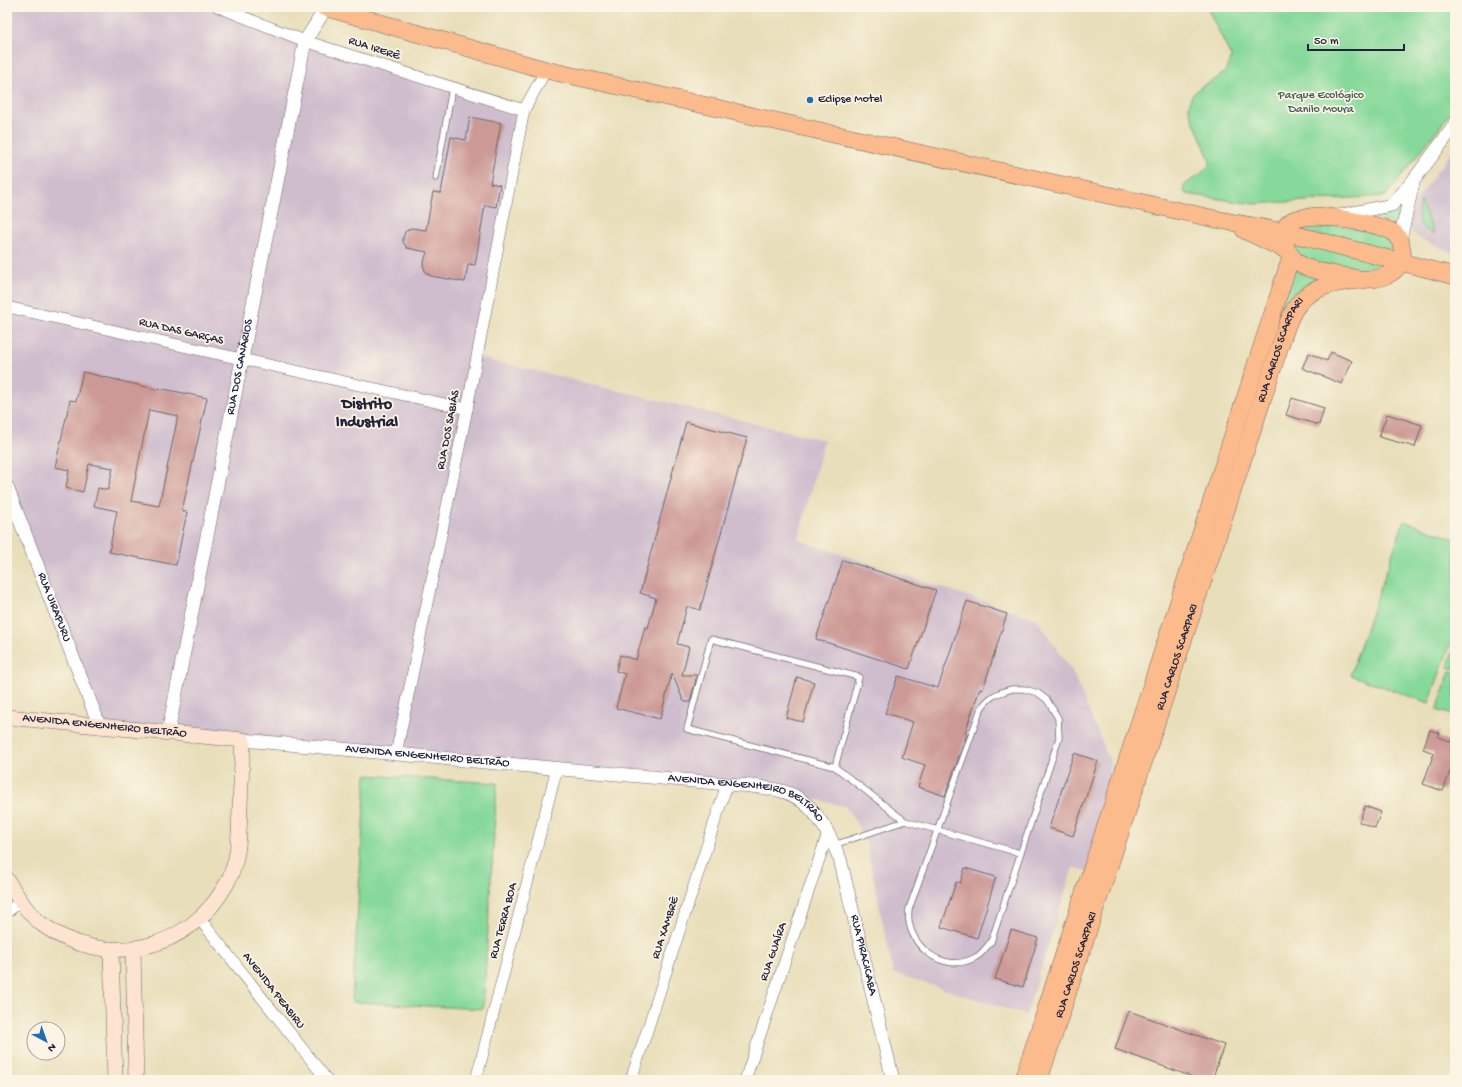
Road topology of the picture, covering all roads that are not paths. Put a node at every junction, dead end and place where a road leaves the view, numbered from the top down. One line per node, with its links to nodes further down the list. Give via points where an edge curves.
1 (218, 7): 3 (street, RUA IRERÊ)
2 (325, 7): 3 (street, RUA DOS CANÁRIOS); 4 (main road)
3 (305, 41): 5 (street, RUA IRERÊ); 19 (street, RUA DOS CANÁRIOS)
4 (546, 70): 6 (street, RUA DOS SABIÁS); 12 (main road)
5 (452, 88): 6 (street, RUA IRERÊ); 8 (lane)
6 (524, 110): 22 (street, RUA DOS SABIÁS)
7 (1455, 125): 9 (street)
8 (436, 178)
9 (1413, 181): 10 (street, via 1392,205); 15 (street)
10 (1332, 217): 11 (main road); 15 (main road, via 1386,228 1395,233)
11 (1302, 218): 12 (main road); 13 (main road, via 1287,225)
12 (1220, 220): 13 (main road); 14 (main road)
13 (1285, 232): 14 (main road, via 1283,240); 15 (main road)
14 (1289, 254): 17 (main road, via 1301,266); 20 (main road, RUA CARLOS SCARPARI)
15 (1399, 254): 16 (main road); 16 (main road); 17 (main road, RUA CARLOS SCARPARI, via 1385,276)
16 (1455, 276)
17 (1363, 280): 21 (main road, RUA CARLOS SCARPARI, via 1336,283 1311,293 1302,300 1293,311)
18 (7, 307): 19 (street, RUA DAS GARÇAS)
19 (242, 359): 22 (street, RUA DAS GARÇAS); 26 (street, RUA DOS CANÁRIOS)
20 (1254, 371): 21 (main road); 43 (main road, RUA CARLOS SCARPARI)
21 (1270, 376): 43 (main road, RUA CARLOS SCARPARI)
22 (467, 409): 28 (street, RUA DOS SABIÁS)
23 (7, 487): 25 (street, RUA UIRAPURU)
24 (7, 720): 25 (main road, AVENIDA ENGENHEIRO BELTRÃO)
25 (100, 726): 26 (main road, AVENIDA ENGENHEIRO BELTRÃO)
26 (168, 733): 27 (main road, AVENIDA ENGENHEIRO BELTRÃO)
27 (243, 740): 28 (street, AVENIDA ENGENHEIRO BELTRÃO); 40 (main road, via 238,854 228,883 210,908)
28 (396, 754): 30 (street, AVENIDA ENGENHEIRO BELTRÃO)
29 (836, 767): 29 (lane, via 687,729 711,639 859,677); 32 (lane)
30 (557, 768): 31 (street, AVENIDA ENGENHEIRO BELTRÃO); 47 (street, RUA TERRA BOA)
31 (726, 784): 34 (street, AVENIDA ENGENHEIRO BELTRÃO, via 786,792 806,804); 48 (street, RUA XAMBRÊ)
32 (905, 821): 33 (lane); 35 (lane)
33 (938, 830): 36 (lane); 36 (lane, via 909,909 909,922 925,952 946,962 966,961 977,957 988,946 994,935); 36 (lane, via 984,704 999,692 1024,689 1038,693 1047,700 1058,718 1060,728 1059,738)
34 (828, 833): 35 (street, RUA PIRACICABA); 49 (street, RUA GUAÍRA)
35 (834, 845): 50 (street, RUA PIRACICABA, via 840,859)
36 (1020, 853)
37 (7, 880): 38 (main road)
38 (20, 902): 39 (street); 41 (main road, via 42,924 69,940 98,949)
39 (7, 912)
40 (199, 918): 42 (main road, via 187,929 159,943); 46 (street, AVENIDA PEABIRU)
41 (111, 949): 42 (main road); 44 (main road)
42 (133, 949): 45 (main road)
43 (1033, 1076)
44 (115, 1080)
45 (136, 1080)
46 (327, 1080)
47 (476, 1080)
48 (631, 1080)
49 (745, 1080)
50 (893, 1080)

